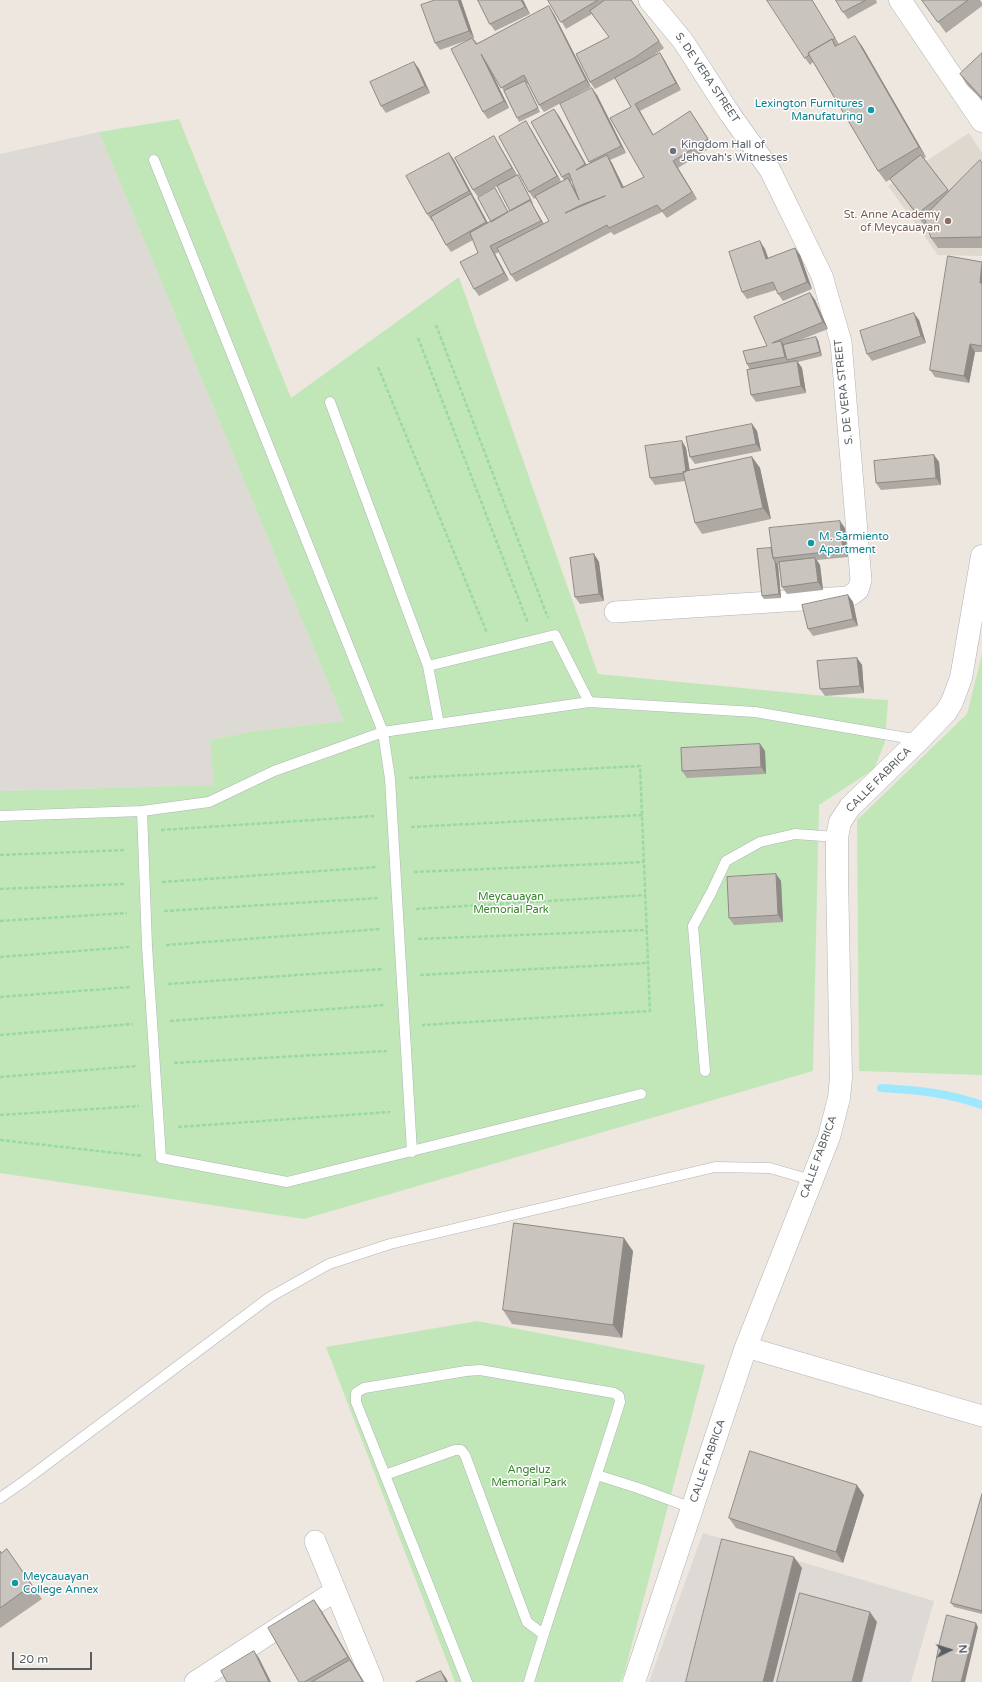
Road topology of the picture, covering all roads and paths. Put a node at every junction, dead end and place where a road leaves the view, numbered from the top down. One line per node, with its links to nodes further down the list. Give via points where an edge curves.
1 (649, 0): 10 (street, S. DE VERA STREET, via 683,41 770,170 822,276 841,342 861,580 858,590 848,597)
2 (900, 0): 3 (street)
3 (982, 122)
4 (154, 160): 17 (lane)
5 (436, 325): 11 (path)
6 (418, 338): 12 (path)
7 (378, 367): 13 (path)
8 (330, 402): 14 (lane)
9 (982, 556): 18 (street, CALLE FABRICA, via 957,693 946,712)
10 (615, 612)
11 (555, 636): 12 (lane); 15 (lane)
12 (534, 640): 13 (lane)
13 (494, 650): 14 (lane)
14 (428, 666): 16 (lane)
15 (588, 702): 16 (lane); 18 (lane, via 755,712)
16 (438, 724): 17 (lane)
17 (383, 732): 19 (lane); 20 (lane, via 274,771 209,802)
18 (919, 740): 26 (street, CALLE FABRICA, via 850,807 840,822)
19 (390, 779): 21 (lane); 22 (path, via 640,766)
20 (142, 811): 23 (lane); 25 (lane)
21 (392, 815): 24 (lane); 25 (path)
22 (642, 815): 24 (path); 29 (path)
23 (0, 816)
24 (393, 828): 30 (lane)
25 (143, 831): 27 (lane)
26 (837, 836): 53 (lane, via 795,834 760,842 726,861 693,926); 63 (street, CALLE FABRICA, via 841,1078 839,1098 829,1137)
27 (144, 849): 28 (path); 31 (lane)
28 (0, 855)
29 (644, 862): 30 (path); 33 (path)
30 (396, 869): 31 (path); 34 (lane)
31 (145, 883): 32 (path); 36 (lane)
32 (0, 889)
33 (646, 895): 35 (path); 39 (path)
34 (397, 897): 35 (lane); 36 (path)
35 (398, 910): 38 (lane)
36 (146, 912): 37 (path); 41 (lane)
37 (0, 921)
38 (399, 927): 40 (lane); 41 (path)
39 (647, 930): 40 (path); 43 (path)
40 (400, 940): 44 (lane)
41 (147, 946): 42 (path); 45 (lane)
42 (0, 957)
43 (648, 963): 44 (path); 49 (path, via 650,1010)
44 (401, 972): 45 (path); 47 (lane)
45 (150, 986): 46 (path); 48 (lane)
46 (0, 996)
47 (403, 1004): 48 (path); 49 (lane)
48 (152, 1022): 50 (path); 52 (lane)
49 (405, 1026): 51 (lane)
50 (0, 1035)
51 (406, 1050): 52 (path); 57 (lane)
52 (155, 1064): 54 (path); 56 (lane)
53 (705, 1070)
54 (0, 1077)
55 (641, 1094): 61 (lane)
56 (158, 1104): 58 (path); 59 (lane)
57 (410, 1111): 59 (path); 61 (lane)
58 (0, 1115)
59 (159, 1128): 62 (lane)
60 (0, 1140): 62 (path)
61 (412, 1152): 62 (lane, via 287,1182)
62 (161, 1158)
63 (811, 1180): 64 (street, CALLE FABRICA); 68 (lane, via 770,1168 715,1167 390,1244 329,1264 270,1297)
64 (746, 1347): 65 (street); 69 (street, CALLE FABRICA)
65 (982, 1416)
66 (385, 1475): 67 (lane, via 356,1402 356,1393 364,1388 480,1370 614,1393 619,1396 620,1402); 72 (lane, via 461,1450 527,1622); 75 (lane)
67 (597, 1475): 69 (lane); 72 (lane)
68 (0, 1498)
69 (692, 1508): 77 (street, CALLE FABRICA)
70 (315, 1541): 71 (street)
71 (335, 1591): 73 (street); 74 (street)
72 (543, 1634): 76 (lane)
73 (195, 1682)
74 (373, 1682)
75 (467, 1682)
76 (528, 1682)
77 (634, 1682)

